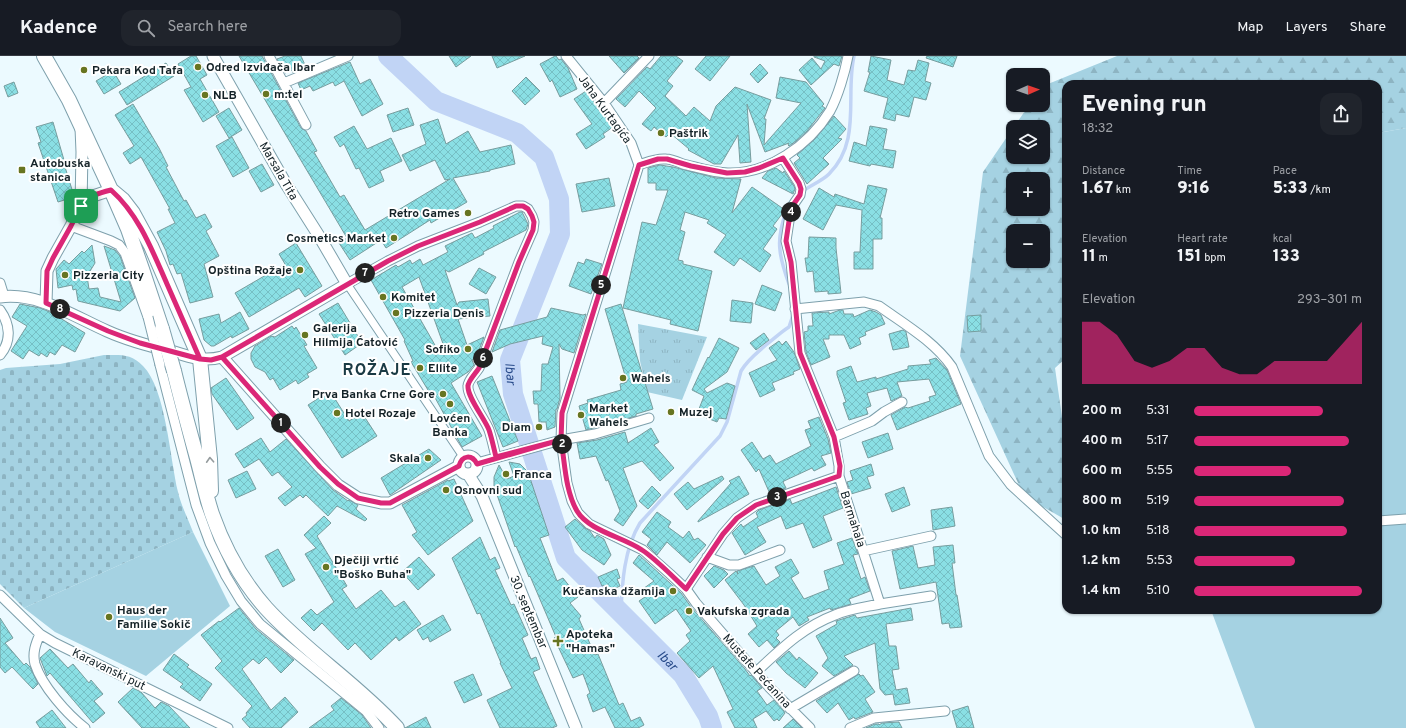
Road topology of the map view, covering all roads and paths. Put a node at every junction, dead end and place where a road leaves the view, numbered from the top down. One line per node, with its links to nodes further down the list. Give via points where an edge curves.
1 (44, 56): 10 (main road)
2 (213, 56): 18 (street, Marsala Tita)
3 (269, 56): 8 (street)
4 (348, 56): 8 (street)
5 (566, 56): 9 (street, Jaha Kurtagića)
6 (649, 56): 9 (street)
7 (848, 56): 12 (street, via 845,73 830,110 801,144)
8 (284, 83): 11 (street)
9 (604, 102): 13 (street, Jaha Kurtagića, via 631,143)
10 (80, 124): 14 (main road); 15 (street)
11 (306, 125)
12 (783, 158): 13 (street, via 745,172 727,173 667,159); 21 (street, Barmahala, via 799,183 800,192 791,208 786,241)
13 (639, 165): 29 (street, Mustafe Pećanina, via 562,413)
14 (111, 190): 15 (street, via 92,196); 25 (main road, via 123,200 133,214 151,246); 34 (main road, bridge, via 162,329)
15 (81, 206): 16 (street)
16 (71, 226): 20 (street, via 47,271); 53 (street, bridge, via 119,245 125,253 148,317 196,505 210,543 241,601 260,624 366,711)
17 (0, 283): 19 (street)
18 (346, 284): 24 (street); 30 (street, via 418,246 516,206 528,209 534,222 533,230 479,368 468,387 490,432); 31 (street)
19 (2, 296): 20 (street, via 28,298)
20 (46, 303): 25 (street, via 140,343)
21 (796, 309): 28 (street, Barmahala, via 800,353); 37 (street, via 864,302 873,304 946,357 989,456 1011,485)
22 (0, 310): 23 (street, via 7,324 9,337)
23 (0, 355)
24 (222, 357): 25 (street); 31 (street, via 320,467 358,498 390,503)
25 (200, 359): 34 (main road, one-way to 25, via 210,459)
26 (902, 402): 28 (street, via 872,421)
27 (649, 418): 29 (street, via 595,434)
28 (834, 437): 33 (street, Barmahala, via 840,466)
29 (557, 441): 30 (street); 42 (street, Mustafe Pećanina, via 567,483 578,513 590,524 643,550)
30 (496, 457): 32 (street)
31 (461, 462): 32 (street, via 461,470 464,473); 32 (street, via 469,456 474,459)
32 (474, 468): 55 (street, 30. septembar, via 482,496)
33 (839, 476): 40 (street, Barmahala); 41 (street, via 756,505 737,518)
34 (212, 513): 54 (main road, via 235,564 265,607 298,639 374,703)
35 (1406, 519): 36 (street)
36 (1382, 520)
37 (1062, 531)
38 (931, 536): 40 (street)
39 (780, 550): 41 (street, via 739,565 728,565)
40 (863, 551): 45 (street, Barmahala)
41 (707, 557): 42 (street)
42 (686, 589): 48 (street, Mustafe Pećanina)
43 (0, 595): 46 (street, Karavanski put)
44 (931, 596): 45 (street)
45 (880, 604): 48 (street, via 836,614 814,624 794,637)
46 (40, 634): 51 (street, via 35,646 35,663 43,680 55,698); 52 (street, Karavanski put)
47 (854, 671): 49 (street)
48 (756, 672): 49 (street, Mustafe Pećanina)
49 (790, 709): 56 (street, Mustafe Pećanina)
50 (946, 712): 57 (street, via 874,718)
51 (85, 728)
52 (228, 728)
53 (379, 728)
54 (397, 728)
55 (576, 728)
56 (810, 728)
57 (850, 728)

